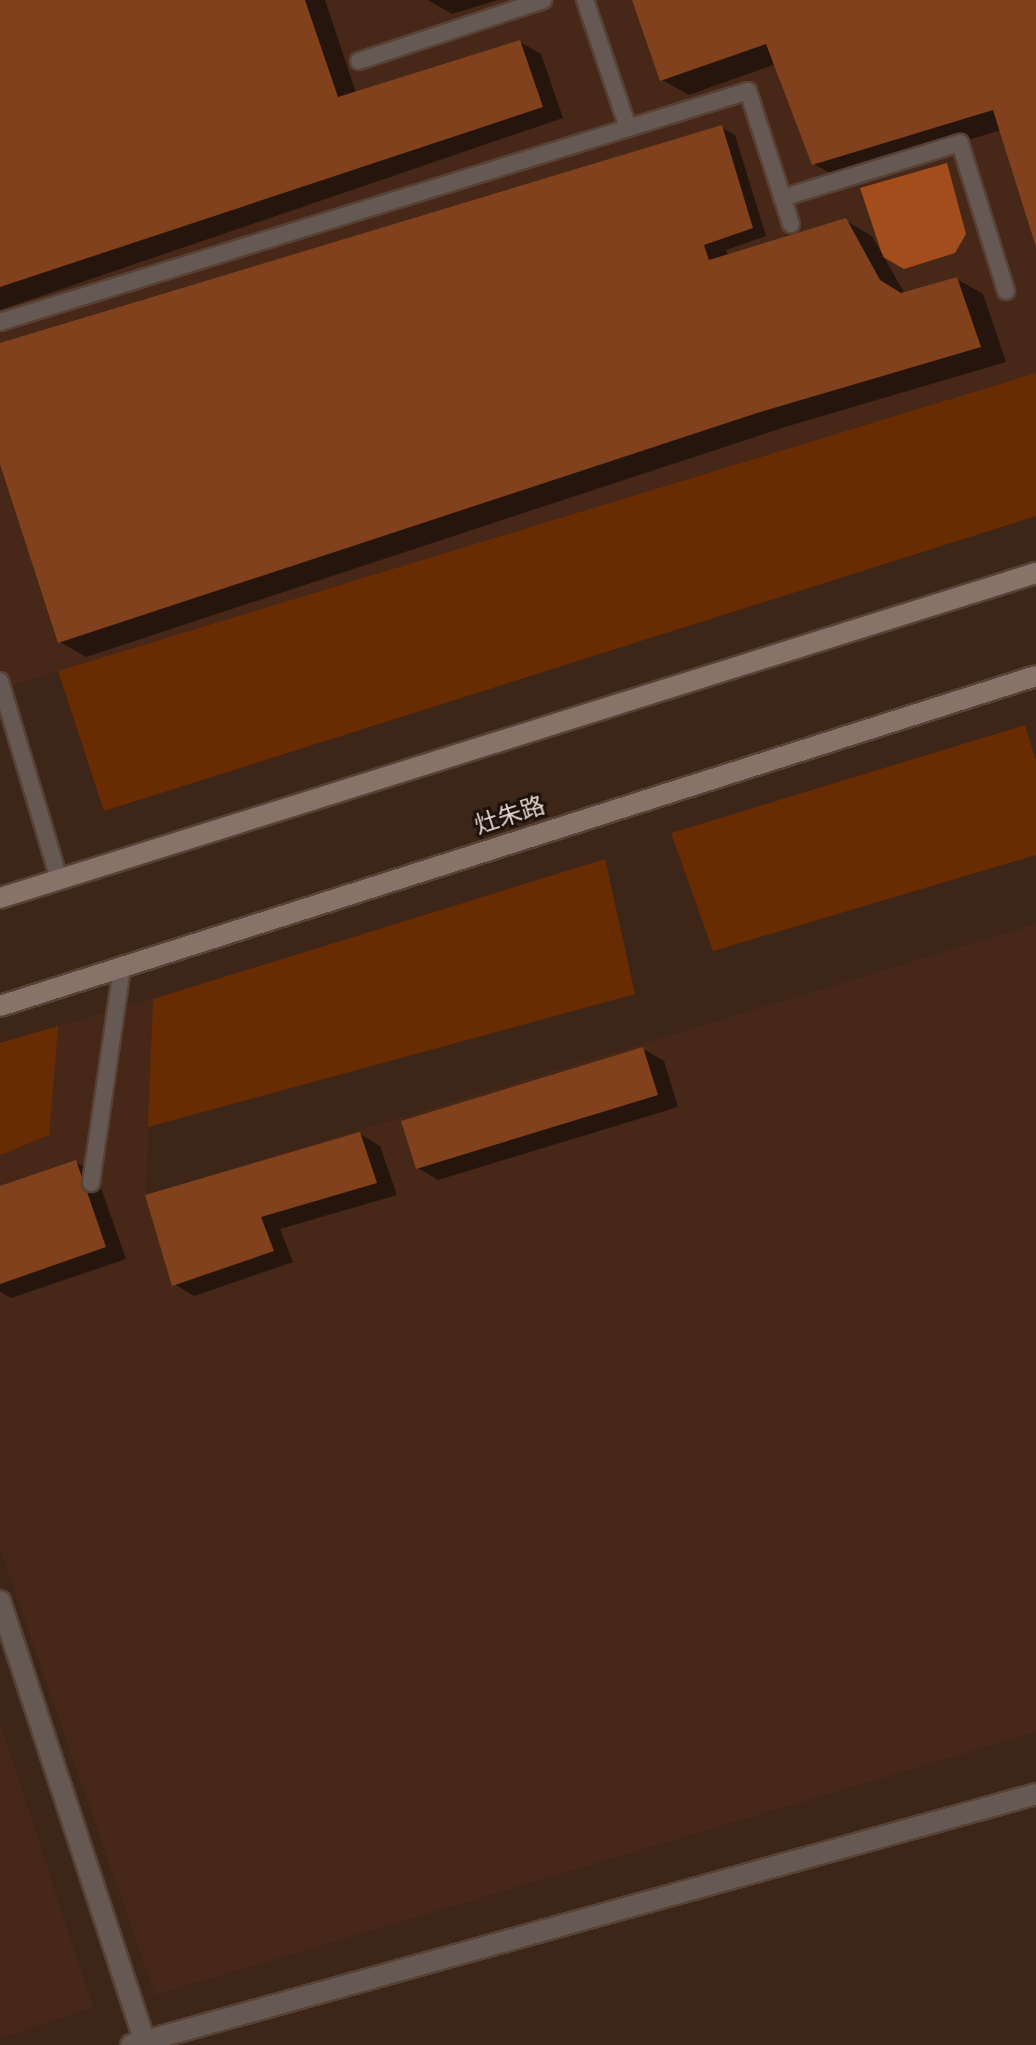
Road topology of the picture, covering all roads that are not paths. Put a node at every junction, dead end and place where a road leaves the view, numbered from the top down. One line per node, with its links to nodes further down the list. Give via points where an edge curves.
1 (543, 0): 3 (lane)
2 (585, 0): 4 (lane)
3 (359, 61)
4 (628, 128): 5 (lane, via 748,91); 8 (lane)
5 (782, 198): 6 (lane); 7 (lane, via 960,143)
6 (791, 224)
7 (1006, 291)
8 (0, 322)
9 (1036, 573): 12 (main road)
10 (1036, 676): 14 (main road, 灶朱路)
11 (0, 681): 12 (lane)
12 (59, 879): 13 (main road)
13 (0, 898)
14 (122, 967): 15 (main road, 灶朱路); 16 (lane)
15 (0, 1006)
16 (91, 1183)
17 (0, 1601): 19 (street)
18 (1036, 1794): 19 (street)
19 (141, 2044)

